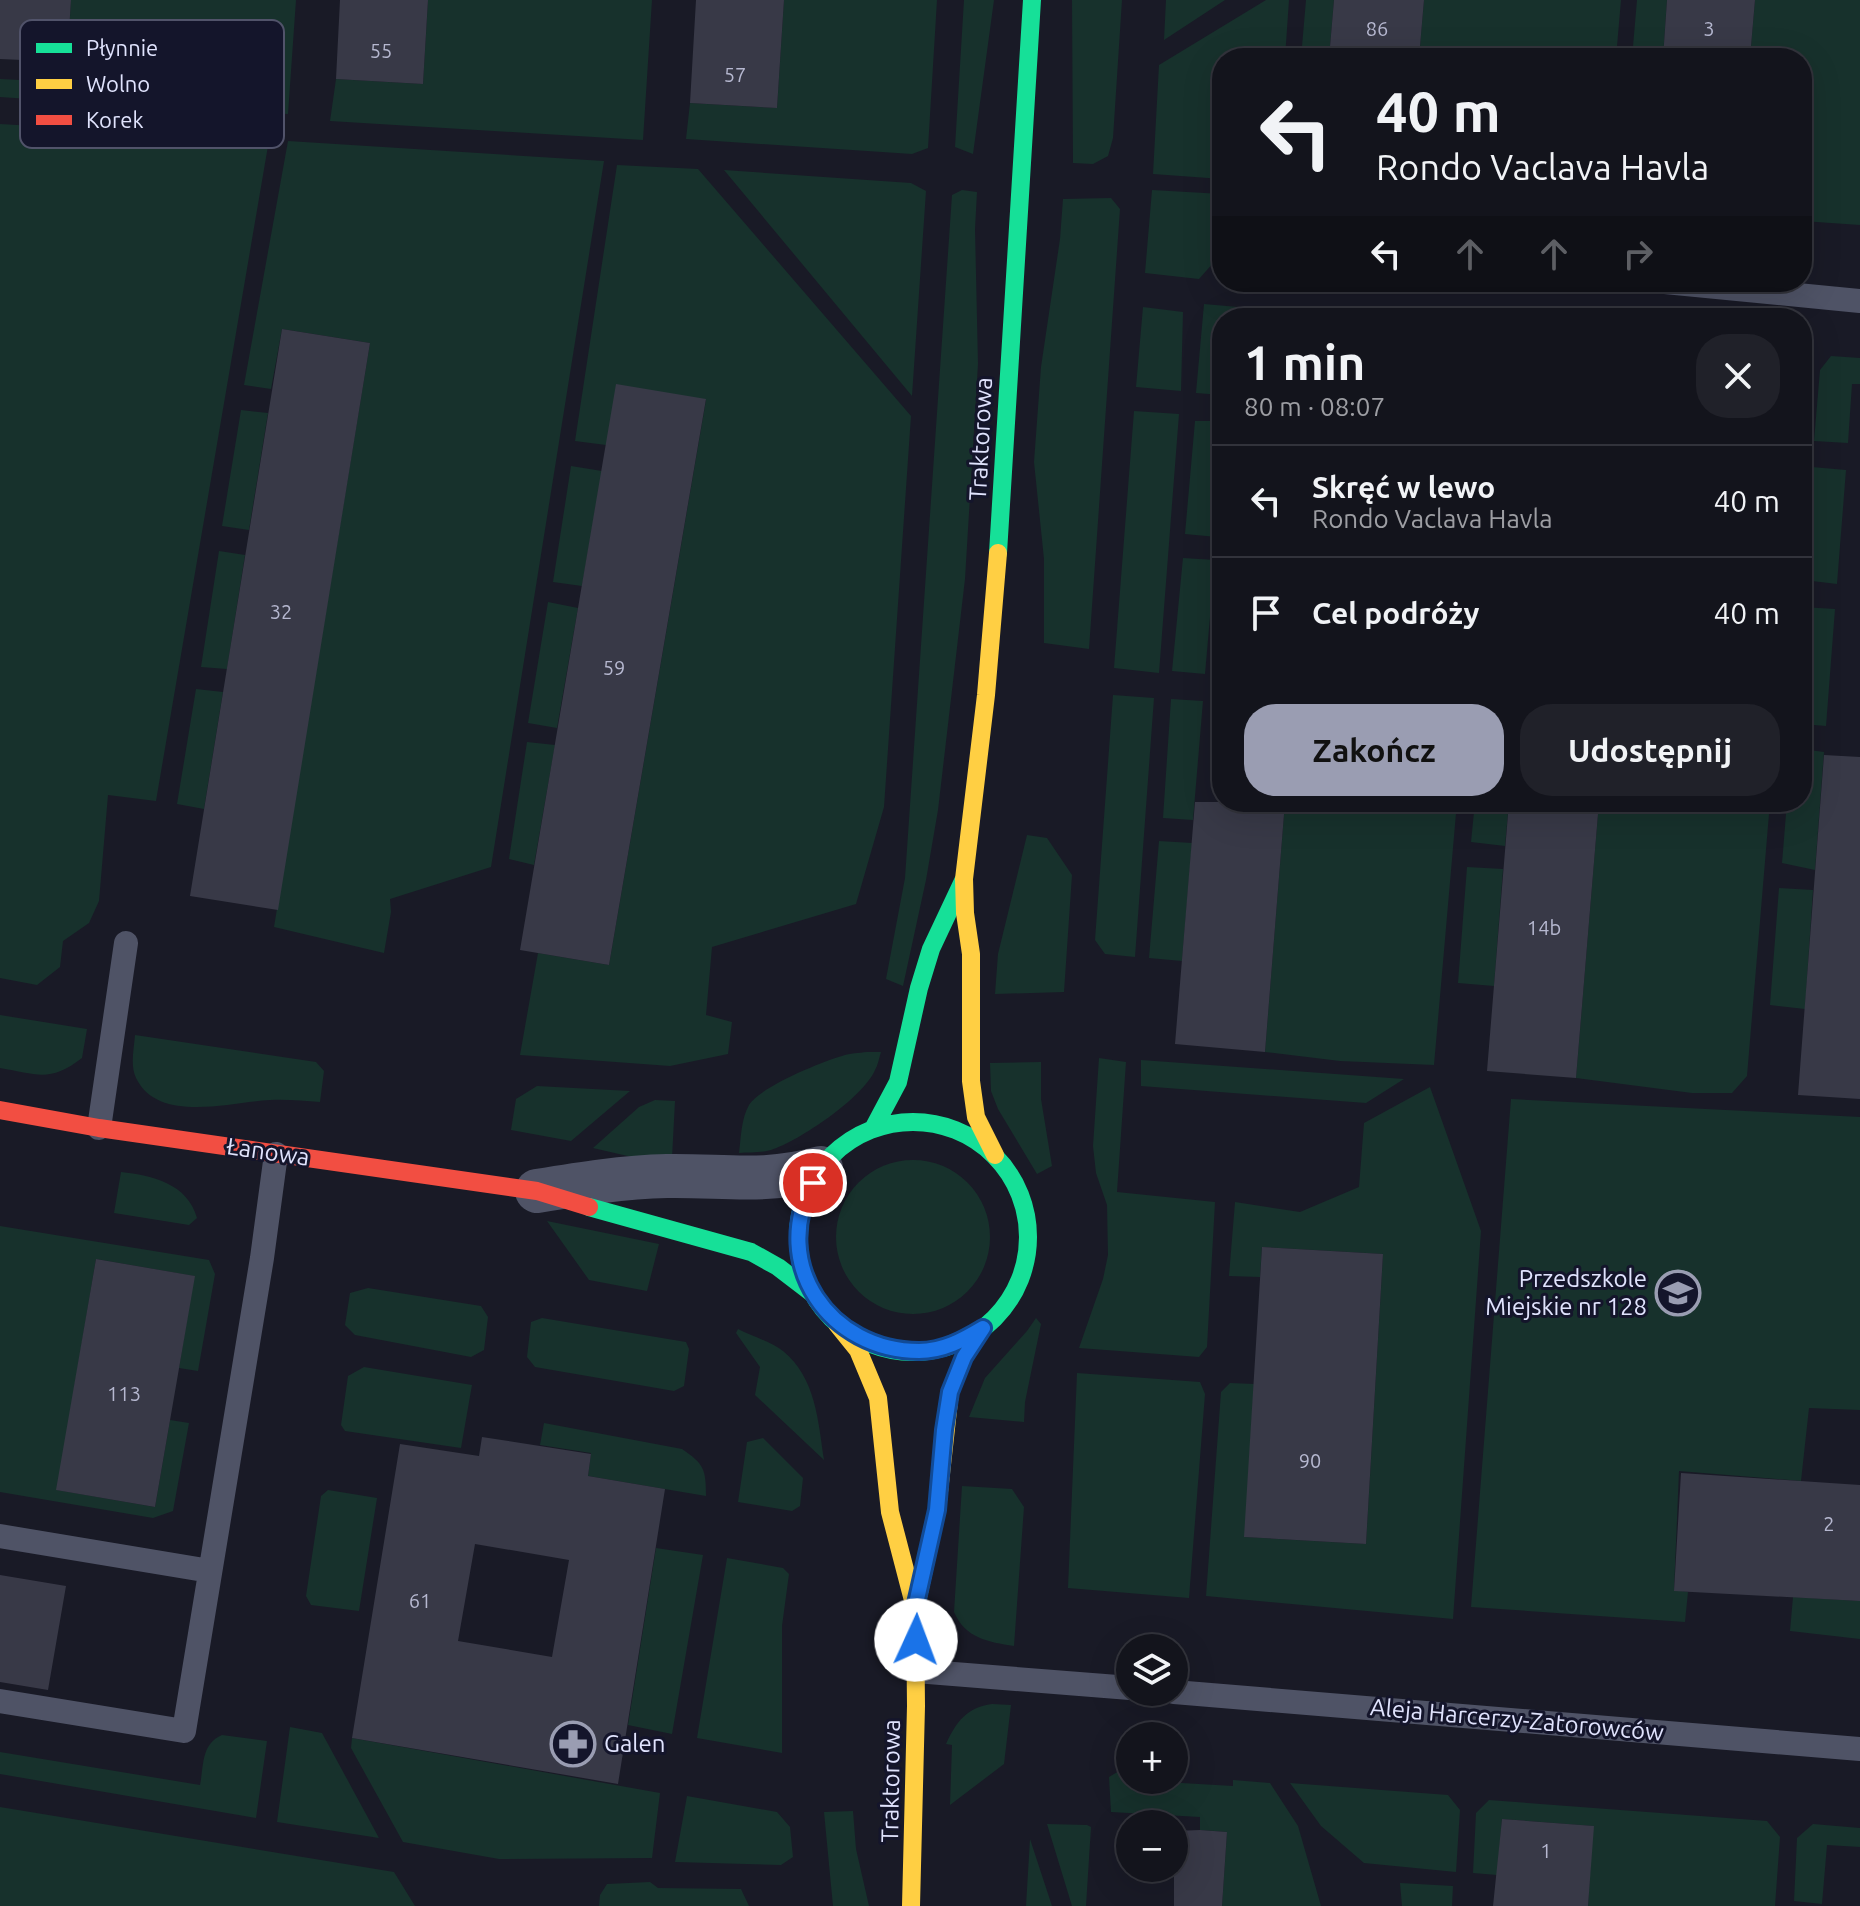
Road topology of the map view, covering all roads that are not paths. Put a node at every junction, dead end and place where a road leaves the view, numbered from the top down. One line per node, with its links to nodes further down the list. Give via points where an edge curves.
1 (1032, 0): 4 (main road, Traktorowa, via 1001,512 985,711)
2 (1768, 292): 3 (lane)
3 (1860, 301)
4 (964, 879): 8 (main road, Traktorowa, via 931,949 898,1082); 10 (main road, Traktorowa, via 971,954 971,1081 976,1117)
5 (126, 943): 7 (lane)
6 (0, 1110): 7 (main road, Łanowa)
7 (99, 1128): 9 (main road, Łanowa)
8 (873, 1129): 10 (main road, via 905,1122 937,1124 968,1135); 11 (main road, via 844,1145)
9 (276, 1154): 12 (main road, Łanowa); 17 (lane)
10 (995, 1155): 15 (main road, via 1014,1181 1026,1211 1029,1244 1022,1277 1006,1305)
11 (821, 1168): 12 (street, Łanowa, via 759,1179 644,1177); 13 (main road, via 805,1197 798,1229 801,1262)
12 (537, 1191): 13 (main road, Łanowa, via 751,1252)
13 (812, 1293): 14 (main road)
14 (832, 1318): 15 (main road, via 858,1338 900,1350 954,1345); 18 (main road, Traktorowa, via 858,1350 878,1398 890,1512)
15 (983, 1328): 18 (main road, Traktorowa, via 950,1392 937,1510)
16 (0, 1536): 17 (lane)
17 (210, 1571): 22 (lane, via 184,1731)
18 (915, 1608): 19 (main road, Traktorowa)
19 (916, 1671): 20 (lane); 24 (main road, Traktorowa)
20 (1116, 1687)
21 (1188, 1693): 23 (lane, Aleja Harcerzy-Zatorowców)
22 (0, 1701)
23 (1860, 1749)
24 (911, 1906)

